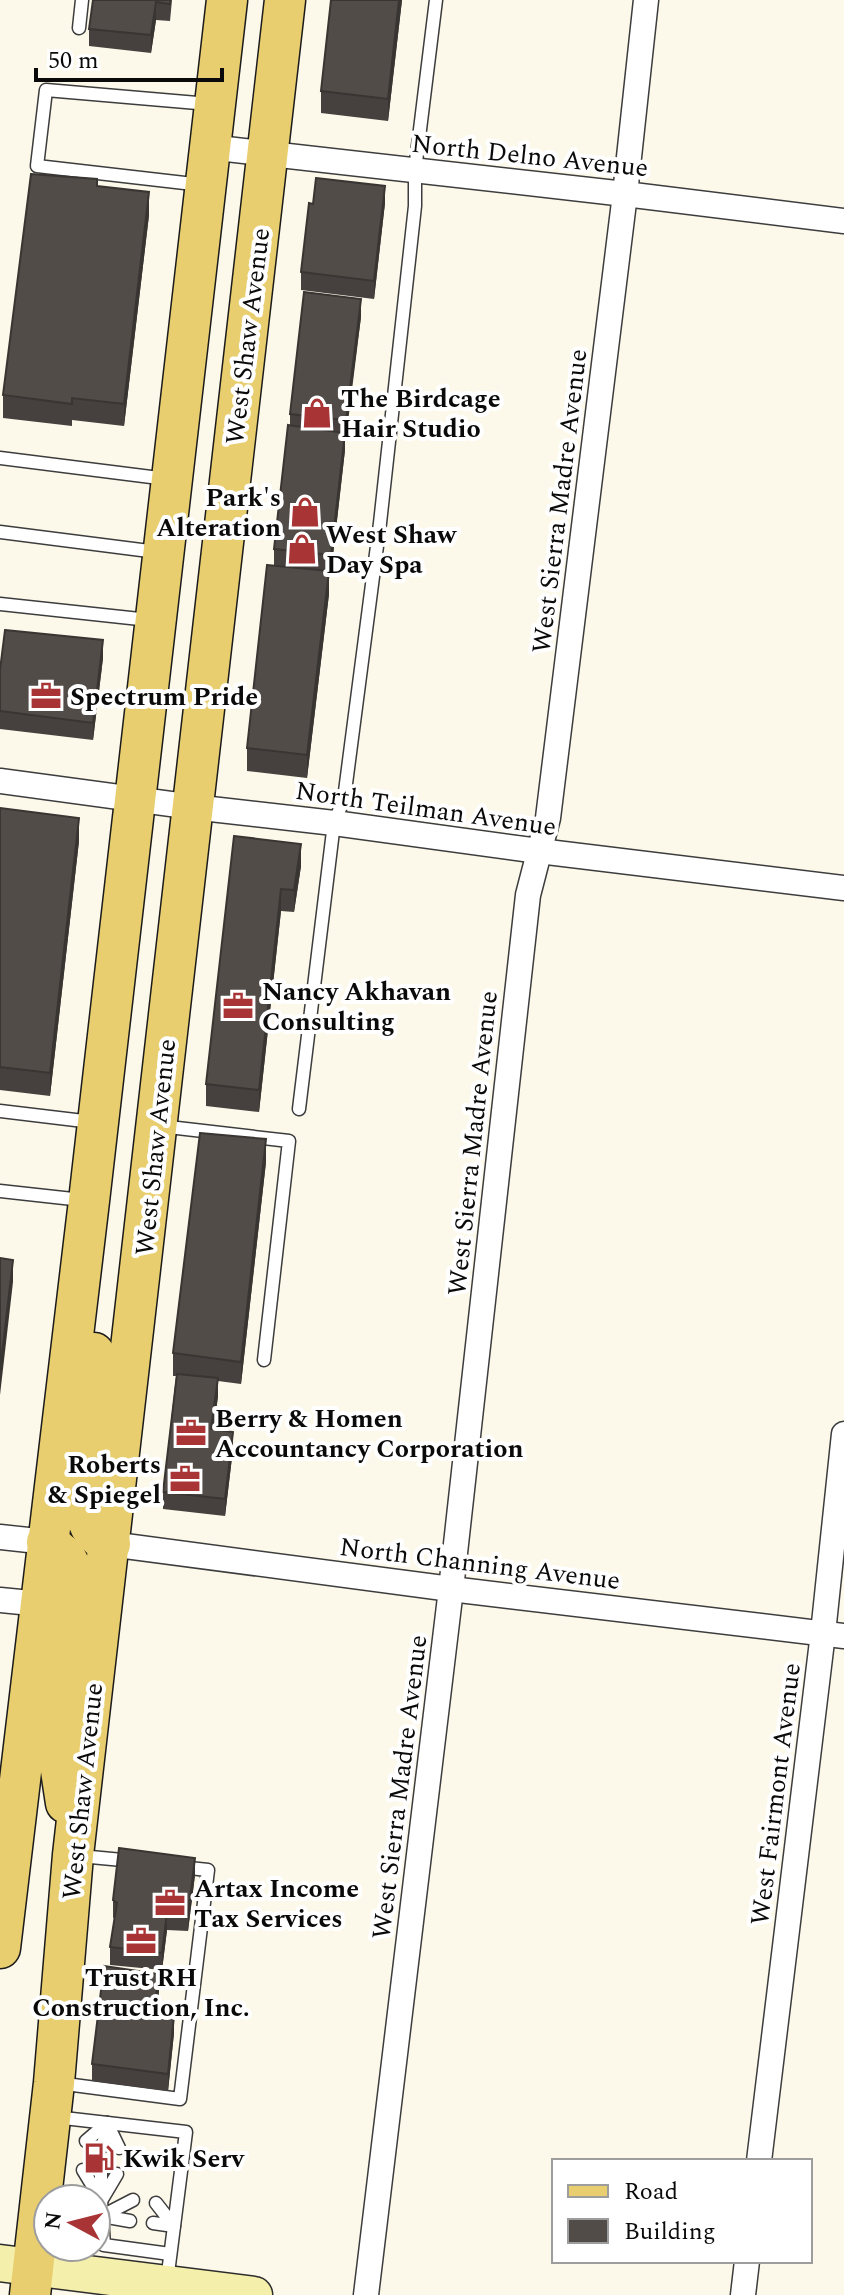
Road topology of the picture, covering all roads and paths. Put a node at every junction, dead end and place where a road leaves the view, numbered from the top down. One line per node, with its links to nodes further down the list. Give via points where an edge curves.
1 (82, 0): 6 (lane)
2 (227, 0): 7 (main road)
3 (285, 0): 8 (main road, West Shaw Avenue)
4 (436, 0): 10 (lane)
5 (646, 0): 11 (street, West Sierra Madre Avenue)
6 (79, 28)
7 (215, 104): 9 (main road); 9 (lane, via 46,90 37,166)
8 (268, 154): 9 (street, North Delno Avenue); 10 (street, North Delno Avenue); 21 (main road, West Shaw Avenue)
9 (207, 166): 14 (main road)
10 (415, 170): 11 (street, North Delno Avenue); 22 (lane, via 378,539 344,799)
11 (625, 194): 12 (street, North Delno Avenue); 23 (street, West Sierra Madre Avenue, via 548,818)
12 (844, 221)
13 (0, 458): 14 (lane)
14 (172, 480): 16 (main road)
15 (0, 532): 16 (lane)
16 (164, 553): 18 (main road)
17 (0, 604): 18 (lane)
18 (156, 621): 20 (main road)
19 (0, 781): 20 (street, North Teilman Avenue)
20 (136, 799): 21 (street, North Teilman Avenue); 27 (main road)
21 (193, 807): 22 (street, North Teilman Avenue); 28 (main road, West Shaw Avenue)
22 (334, 823): 23 (street, North Teilman Avenue); 25 (lane)
23 (539, 851): 24 (street, North Teilman Avenue); 37 (street, West Sierra Madre Avenue, via 528,895)
24 (844, 888)
25 (299, 1109)
26 (0, 1111): 27 (lane)
27 (98, 1122): 30 (main road)
28 (157, 1126): 32 (lane, via 289,1141); 36 (main road, West Shaw Avenue)
29 (0, 1191): 30 (lane)
30 (89, 1201): 31 (main road)
31 (78, 1291): 35 (main road); 36 (main road, via 96,1371 86,1512 96,1536)
32 (264, 1360)
33 (844, 1434): 40 (street, West Fairmont Avenue)
34 (0, 1537): 35 (street)
35 (47, 1542): 39 (main road); 41 (main road, via 71,1564 73,1580 55,1731)
36 (110, 1544): 37 (street, North Channing Avenue); 41 (main road, West Shaw Avenue)
37 (451, 1589): 40 (street, North Channing Avenue); 72 (street, West Sierra Madre Avenue)
38 (0, 1600): 39 (street)
39 (41, 1604): 44 (main road, via 20,1722)
40 (833, 1634): 50 (street, West Fairmont Avenue)
41 (73, 1855): 42 (lane); 45 (main road, West Shaw Avenue)
42 (148, 1863)
43 (163, 1865): 45 (lane, via 208,1870 180,2099)
44 (0, 1948)
45 (52, 2100): 46 (lane); 54 (main road, West Shaw Avenue)
46 (107, 2123): 47 (lane); 48 (lane); 49 (lane); 64 (lane, via 186,2132)
47 (86, 2141)
48 (103, 2146)
49 (119, 2148)
50 (759, 2159)
51 (83, 2170): 55 (lane)
52 (101, 2172): 56 (lane)
53 (117, 2174): 57 (lane)
54 (42, 2183)
55 (88, 2183)
56 (99, 2183)
57 (109, 2183)
58 (133, 2200): 60 (lane)
59 (156, 2203): 64 (lane)
60 (112, 2211)
61 (112, 2218): 62 (lane)
62 (130, 2221)
63 (153, 2223): 64 (lane)
64 (174, 2226): 69 (lane)
65 (32, 2229): 70 (main road, West Shaw Avenue)
66 (112, 2261): 69 (main road)
67 (86, 2263): 70 (main road)
68 (747, 2263): 73 (street)
69 (169, 2269): 71 (main road)
70 (21, 2275)
71 (254, 2295)
72 (366, 2295)
73 (743, 2295)

